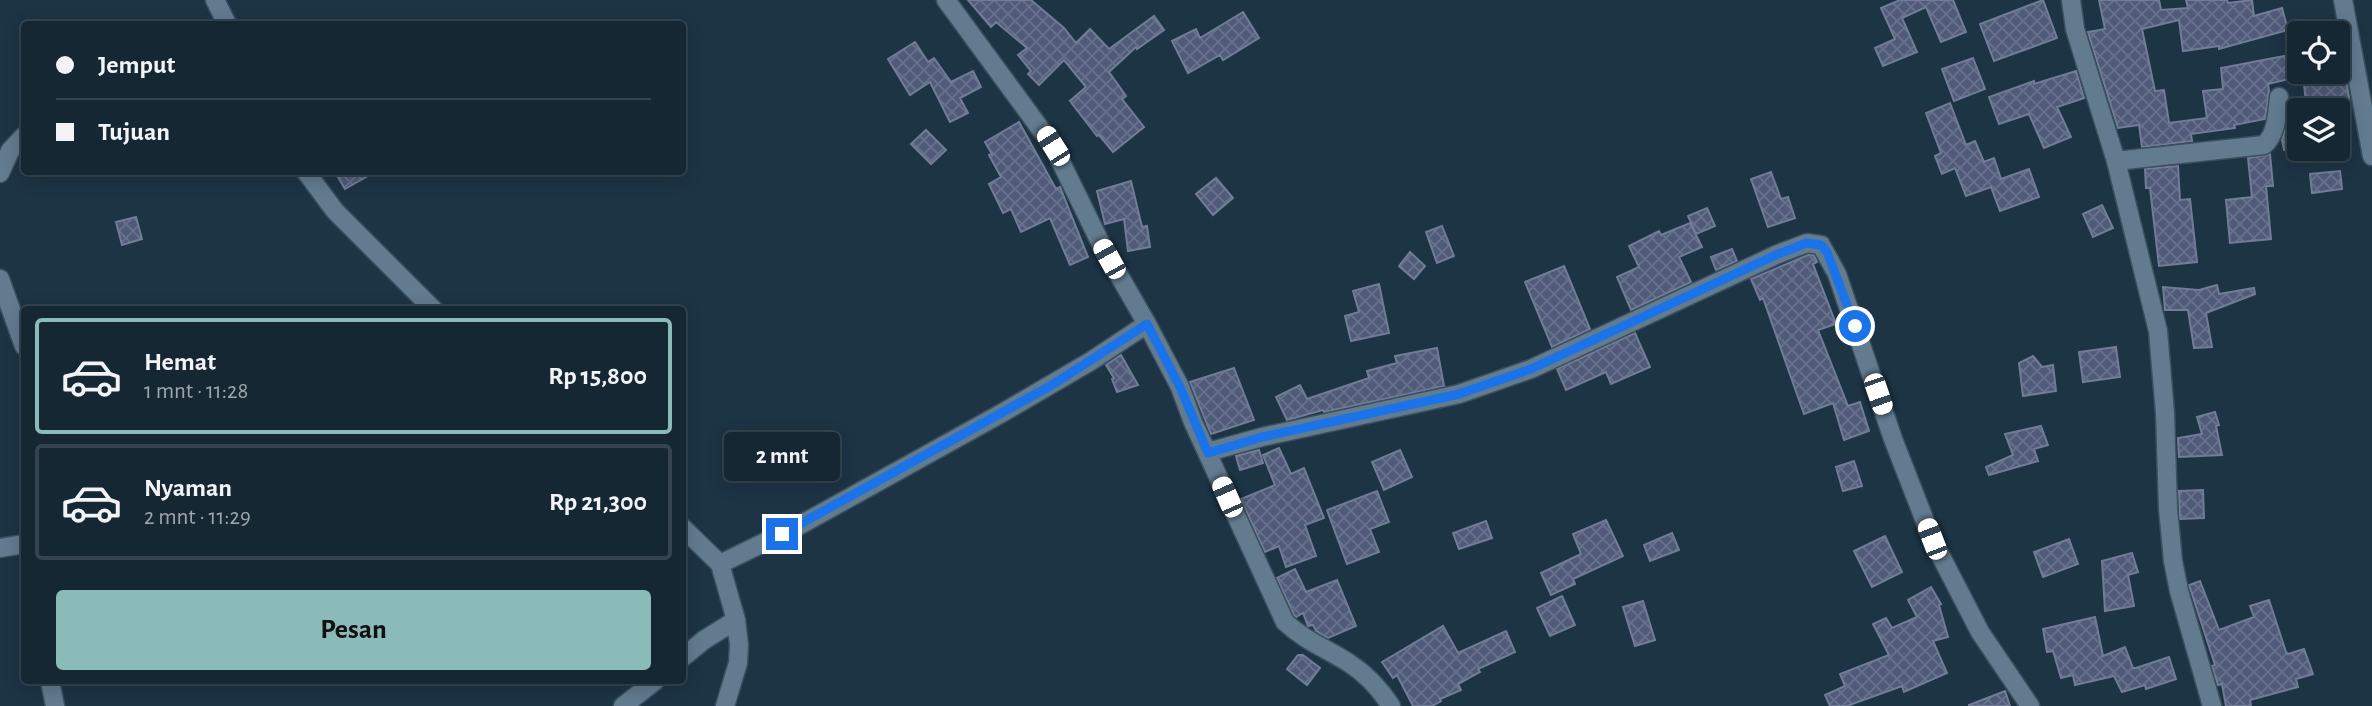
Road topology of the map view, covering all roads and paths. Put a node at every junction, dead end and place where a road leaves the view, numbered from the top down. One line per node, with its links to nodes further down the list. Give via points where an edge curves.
1 (215, 0): 5 (street)
2 (946, 0): 14 (street, via 1053,146)
3 (2071, 0): 9 (street, via 2075,29)
4 (2343, 0): 8 (street)
5 (226, 21)
6 (2279, 97): 9 (street, via 2273,132 2264,145)
7 (21, 139): 10 (street)
8 (2372, 156)
9 (2116, 161): 30 (street, via 2158,331 2176,582)
10 (0, 173)
11 (308, 175): 13 (street, via 335,211)
12 (0, 279): 15 (street)
13 (430, 306)
14 (1147, 324): 16 (street); 20 (street, via 1002,413)
15 (21, 338)
16 (1208, 453): 28 (street, via 1285,622 1299,636 1360,671); 29 (street, via 1494,383 1778,254 1807,243 1821,245 1837,274 1932,539 1980,632)
17 (686, 531): 20 (street)
18 (21, 544): 19 (street)
19 (0, 548)
20 (720, 564): 21 (street)
21 (736, 620): 22 (street); 27 (street, via 738,663)
22 (686, 654)
23 (51, 684): 25 (street)
24 (651, 684): 26 (street)
25 (55, 706)
26 (623, 706)
27 (724, 706)
28 (1391, 706)
29 (2029, 706)
30 (2212, 706)

